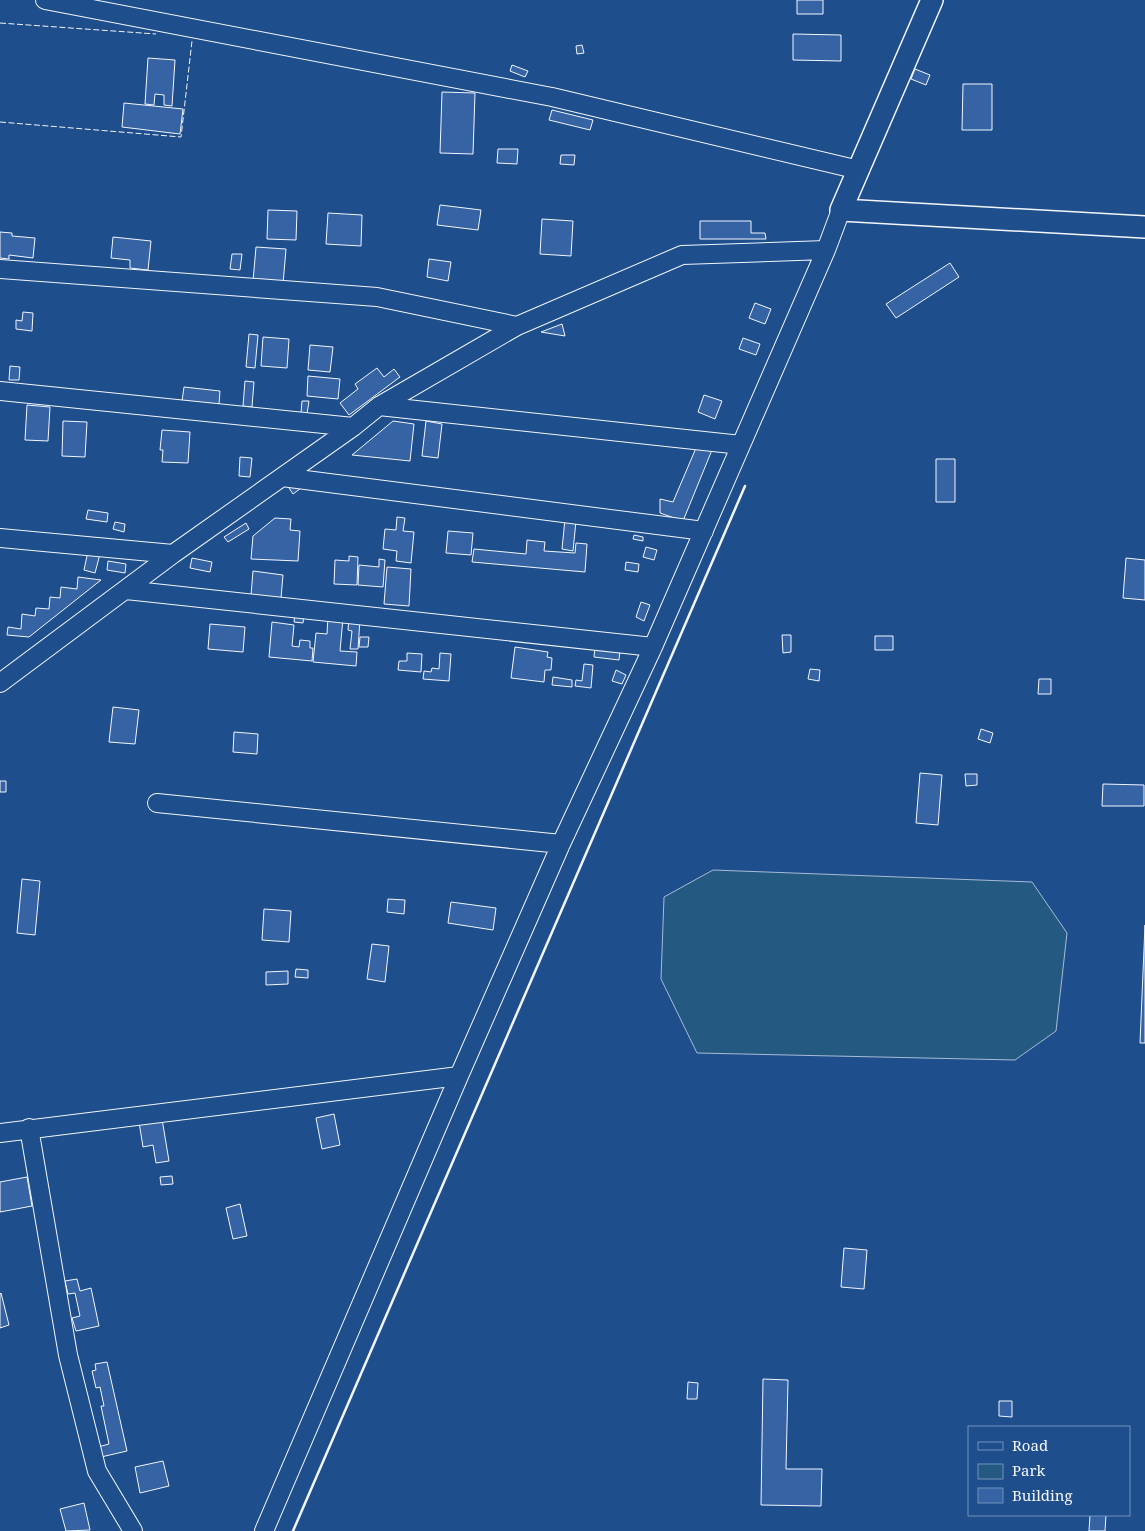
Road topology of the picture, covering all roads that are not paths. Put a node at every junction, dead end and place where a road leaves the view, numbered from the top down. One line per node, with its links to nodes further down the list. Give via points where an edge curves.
1 (45, 0): 3 (street, via 552,97)
2 (932, 0): 3 (main road)
3 (858, 170): 4 (main road)
4 (841, 210): 5 (main road); 6 (street)
5 (1145, 227)
6 (826, 250): 8 (street, via 682,255); 12 (street)
7 (0, 269): 8 (street, via 376,297)
8 (518, 326): 10 (street)
9 (0, 391): 11 (street)
10 (379, 406): 11 (street); 12 (street)
11 (353, 427): 13 (street)
12 (741, 445): 14 (street)
13 (282, 476): 14 (street); 16 (street)
14 (704, 531): 18 (street)
15 (0, 538): 16 (street)
16 (173, 554): 17 (street)
17 (126, 590): 18 (street); 19 (street)
18 (653, 647): 21 (street)
19 (1, 682)
20 (158, 803): 21 (street)
21 (561, 844): 22 (street)
22 (459, 1076): 23 (street); 26 (street)
23 (29, 1128): 24 (street); 25 (street, via 68,1354 97,1471)
24 (0, 1133)
25 (133, 1531)
26 (264, 1531)

